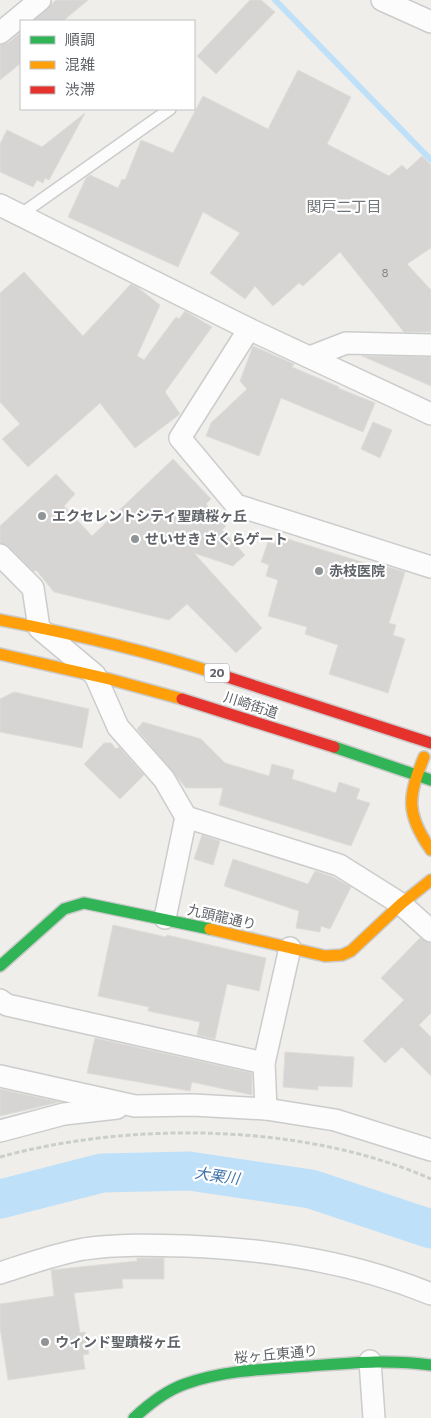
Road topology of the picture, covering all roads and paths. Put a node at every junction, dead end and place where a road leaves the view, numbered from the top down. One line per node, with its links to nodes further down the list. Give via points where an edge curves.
1 (40, 0): 4 (street)
2 (382, 0): 3 (street)
3 (431, 22)
4 (0, 33)
5 (169, 110): 7 (lane)
6 (0, 205): 7 (street)
7 (20, 215): 8 (street)
8 (249, 329): 10 (street); 13 (street, via 180,438 236,504)
9 (431, 345): 10 (street, via 346,343)
10 (310, 357): 11 (street)
11 (431, 414)
12 (0, 555): 15 (street, via 33,588)
13 (431, 567)
14 (0, 620): 15 (main road, 川崎街道 / 20)
15 (39, 628): 17 (street); 18 (main road, 川崎街道 / 20, via 182,662)
16 (0, 654): 17 (main road, 川崎街道)
17 (95, 675): 19 (main road, 川崎街道, via 190,701); 21 (street, via 118,727 164,779)
18 (431, 741): 19 (main road, 20)
19 (417, 774): 20 (main road, 川崎街道); 22 (main road, 20, via 409,802 412,820)
20 (431, 780)
21 (186, 817): 24 (street, via 338,865); 25 (street)
22 (431, 850)
23 (431, 880): 24 (main road, 九頭龍通り)
24 (401, 904): 26 (street); 27 (main road, 九頭龍通り, via 357,946 342,955 325,956)
25 (165, 918): 27 (main road, 九頭龍通り); 28 (main road, 九頭龍通り, via 93,903 74,904)
26 (431, 931)
27 (290, 948): 30 (street)
28 (0, 966)
29 (0, 1000): 30 (street, via 8,1005)
30 (264, 1062): 33 (street)
31 (0, 1076): 32 (street)
32 (135, 1106): 33 (street); 34 (street, via 64,1114)
33 (266, 1109): 35 (street, via 335,1120)
34 (0, 1130)
35 (431, 1150)
36 (0, 1157): 37 (path, via 70,1140 196,1133 288,1140 371,1158)
37 (431, 1179)
38 (0, 1273): 39 (street, via 84,1249 140,1245 215,1247 328,1262 385,1277)
39 (431, 1294)
40 (370, 1361): 41 (main road, 桜ヶ丘東通り, via 404,1360); 42 (main road, 桜ヶ丘東通り, via 224,1374 184,1385 156,1399); 43 (street)
41 (431, 1365)
42 (134, 1418)
43 (374, 1418)

